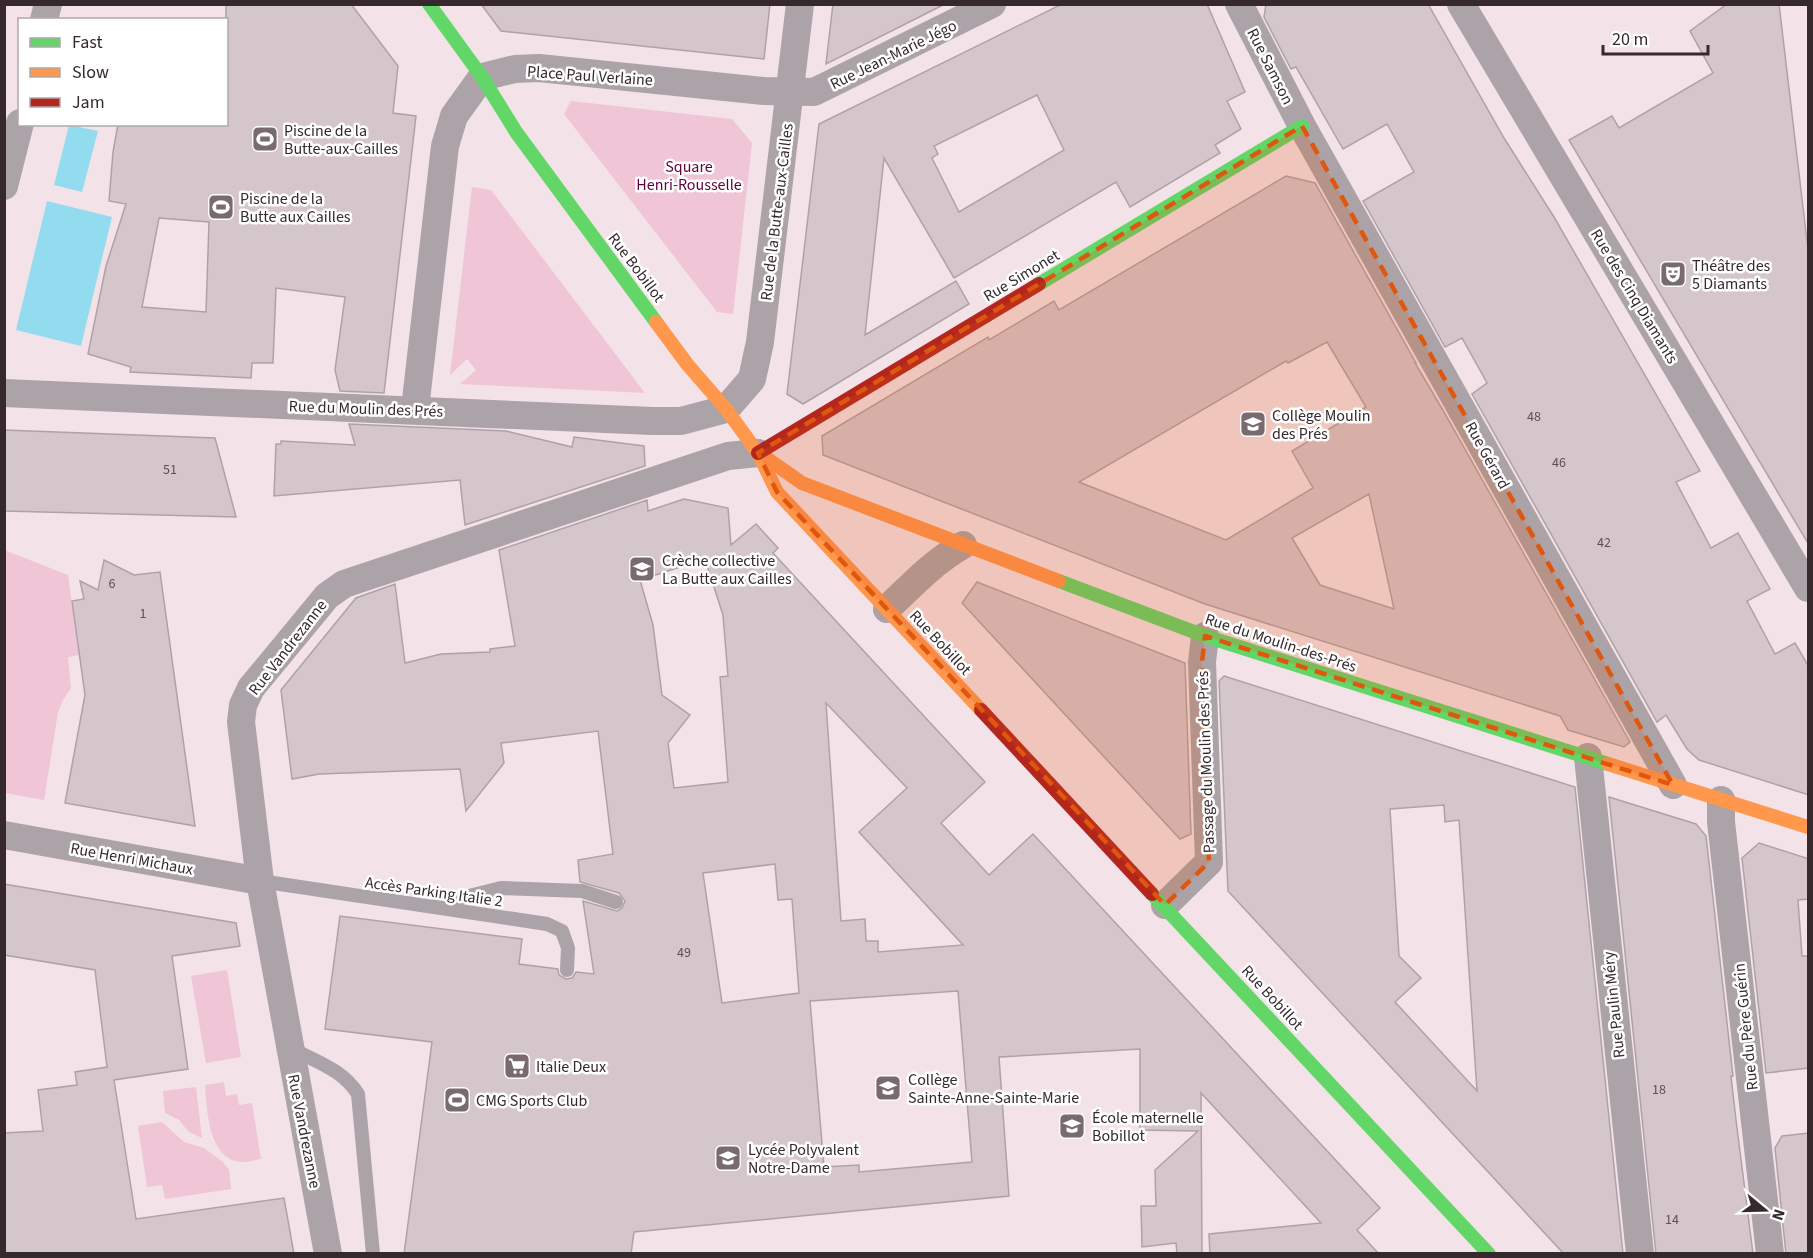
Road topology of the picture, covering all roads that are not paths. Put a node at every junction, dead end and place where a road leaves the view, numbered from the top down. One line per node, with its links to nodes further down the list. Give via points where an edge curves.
1 (429, 4): 6 (street, Rue Bobillot)
2 (800, 4): 7 (street, Rue de la Butte-aux-Cailles)
3 (992, 4): 7 (street, Rue Jean-Marie Jégo, via 814,92)
4 (1239, 4): 9 (street, Rue Samson)
5 (1461, 4): 16 (street, Rue des Cinq Diamants)
6 (482, 77): 7 (street, Place Paul Verlaine, via 539,68); 12 (street, via 454,116 445,146); 13 (street, Rue Bobillot, via 523,141 687,364)
7 (791, 93): 13 (street, Rue de la Butte-aux-Cailles, via 760,342 752,379)
8 (19, 126): 10 (street)
9 (1302, 126): 14 (street, Rue Simonet); 20 (street, Rue Gérard)
10 (4, 186)
11 (4, 393): 12 (street, Rue du Moulin des Prés)
12 (415, 409): 13 (street, Rue du Moulin des Prés, via 681,421)
13 (726, 409): 14 (street, Rue Bobillot)
14 (758, 453): 15 (street, Rue du Moulin-des-Prés, via 802,483); 17 (street, Rue Bobillot, via 777,492); 24 (street, Rue Vandrezanne, via 728,456 354,580 327,596 251,688 243,705 241,722)
15 (963, 545): 17 (street, via 924,572); 18 (street, Rue du Moulin-des-Prés)
16 (1809, 588)
17 (887, 609): 26 (street, Rue Bobillot)
18 (1205, 636): 19 (street, Rue du Moulin-des-Prés); 26 (street, Passage du Moulin des Prés, via 1202,662 1209,862)
19 (1587, 756): 20 (street, Rue du Moulin-des-Prés); 33 (street, Rue Paulin Méry)
20 (1673, 785): 21 (street, Rue du Moulin-des-Prés)
21 (1721, 800): 22 (street, Rue du Moulin-des-Prés); 34 (street, Rue du Père Guérin)
22 (1809, 827)
23 (4, 835): 24 (street, Rue Henri Michaux)
24 (260, 881): 27 (lane, Accès Parking Italie 2); 29 (street, Rue Vandrezanne)
25 (616, 902): 27 (lane, via 582,891 501,888)
26 (1165, 905): 32 (street, Rue Bobillot)
27 (429, 906): 28 (lane, Accès Parking Italie 2, via 547,924 562,931 568,948)
28 (567, 970)
29 (290, 1047): 30 (street, Rue Vandrezanne); 31 (lane, via 340,1073 358,1094)
30 (328, 1254)
31 (374, 1254)
32 (1489, 1254)
33 (1640, 1254)
34 (1770, 1254)

